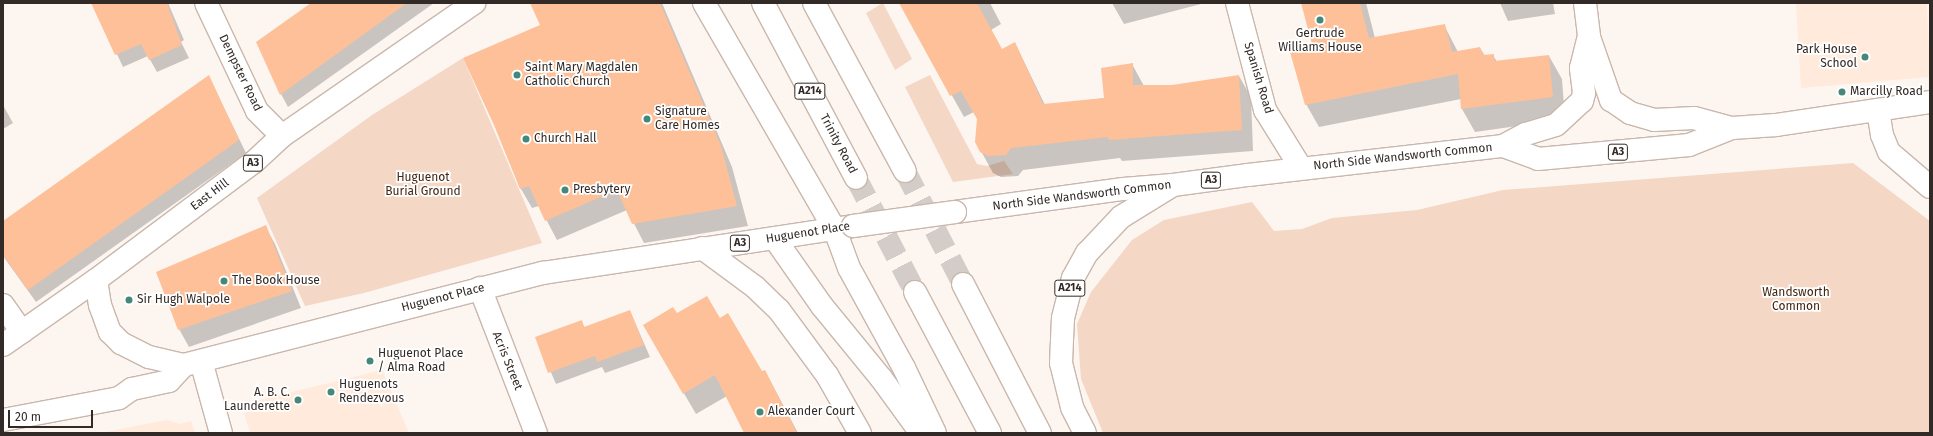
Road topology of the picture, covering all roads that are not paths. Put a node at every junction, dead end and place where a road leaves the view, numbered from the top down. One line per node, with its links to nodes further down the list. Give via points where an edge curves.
1 (206, 3): 12 (main road, Dempster Road, via 257,111)
2 (474, 3): 12 (main road, East Hill / A3)
3 (704, 3): 20 (main road)
4 (763, 3): 16 (main road, Trinity Road / A214)
5 (814, 3): 15 (main road)
6 (1237, 3): 14 (main road, Spanish Road, via 1265,110)
7 (1585, 3): 8 (main road, A3)
8 (1589, 37): 11 (main road, A3, via 1611,100 1626,110 1654,120 1694,118); 13 (main road, A3, via 1581,68 1584,93 1582,101 1556,125 1526,134)
9 (1930, 102): 10 (main road, North Side Wandsworth Common / A3)
10 (1878, 110): 11 (main road, North Side Wandsworth Common / A3, via 1776,125); 18 (main road, via 1882,135 1889,152)
11 (1732, 128): 13 (main road, North Side Wandsworth Common / A3, via 1689,145 1602,154 1538,159)
12 (282, 136): 23 (main road, East Hill / A3, via 254,162)
13 (1503, 146): 14 (main road, North Side Wandsworth Common / A3)
14 (1301, 168): 17 (main road, North Side Wandsworth Common / A3)
15 (905, 171)
16 (856, 178)
17 (1173, 186): 19 (main road, North Side Wandsworth Common / A3, bridge, via 1123,189); 39 (main road, A214, via 1121,217 1087,253 1072,278 1063,318 1061,363 1072,407)
18 (1930, 187)
19 (896, 220): 20 (main road, Huguenot Place / A3, bridge)
20 (844, 228): 21 (main road, Huguenot Place / A3); 36 (main road, via 849,268 904,368)
21 (774, 239): 22 (main road, Huguenot Place / A3); 35 (main road, via 822,306 882,378)
22 (702, 248): 25 (main road, Huguenot Place / A3, via 543,272); 34 (main road, via 756,287 779,310 827,375)
23 (96, 280): 28 (main road, East Hill / A3); 30 (main road, A3, via 100,305 110,332 122,343 149,357)
24 (963, 284): 38 (main road)
25 (480, 288): 30 (main road, Huguenot Place / A3); 33 (main road, Acris Street)
26 (915, 292): 37 (main road)
27 (3, 306): 28 (main road)
28 (22, 332): 29 (main road, East Hill / A3)
29 (3, 345)
30 (193, 363): 31 (main road, via 169,381 132,389 118,398); 32 (main road)
31 (3, 420)
32 (221, 433)
33 (536, 433)
34 (860, 433)
35 (921, 433)
36 (935, 433)
37 (990, 433)
38 (1040, 433)
39 (1085, 433)

